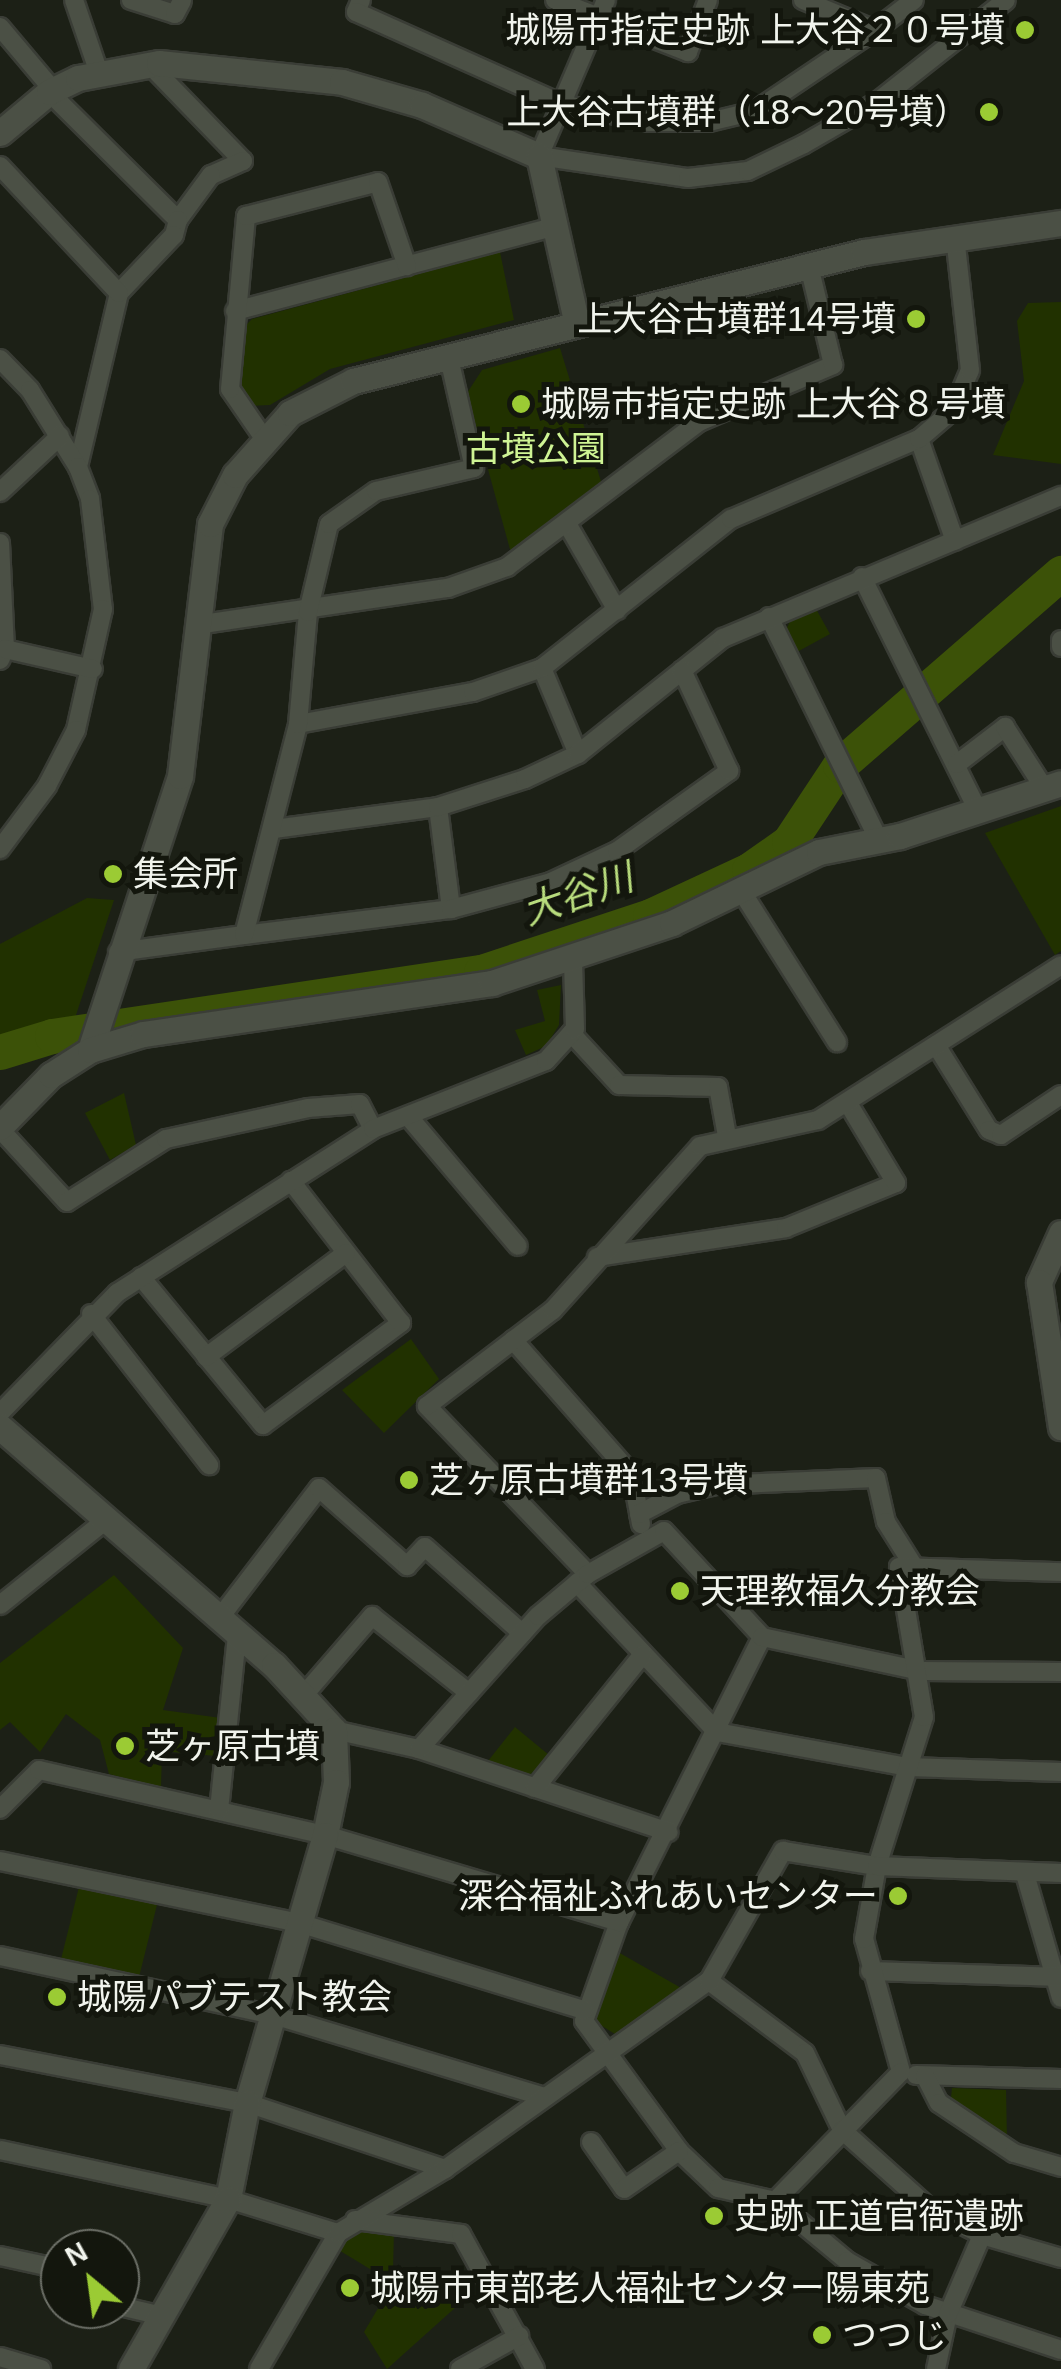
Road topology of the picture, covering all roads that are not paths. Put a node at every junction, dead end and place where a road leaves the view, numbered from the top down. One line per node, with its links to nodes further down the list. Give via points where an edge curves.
1 (74, 0): 14 (street)
2 (131, 0): 3 (street, via 175,14)
3 (182, 0)
4 (361, 0): 16 (street, via 356,12)
5 (555, 0): 10 (street)
6 (708, 0): 10 (street, via 688,52)
7 (804, 0): 12 (street)
8 (914, 0): 12 (street)
9 (1006, 0): 18 (street, via 877,102 748,171 688,178)
10 (602, 9): 16 (street)
11 (0, 27): 15 (street)
12 (875, 30): 16 (street, via 756,111 710,122 650,122)
13 (149, 64): 14 (street); 18 (street, via 342,82 422,105); 20 (street, via 242,162 211,175)
14 (98, 70): 15 (street)
15 (51, 90): 17 (street); 20 (street)
16 (562, 104): 18 (street)
17 (0, 133)
18 (539, 156): 22 (street)
19 (0, 166): 26 (street)
20 (178, 220): 26 (street, via 174,235)
21 (1061, 223): 23 (street)
22 (552, 228): 24 (street); 28 (street)
23 (954, 237): 25 (street); 33 (street, via 970,370 953,410)
24 (406, 266): 27 (street); 27 (street, via 378,182 246,216)
25 (809, 266): 28 (street); 37 (street, via 833,365 699,422)
26 (119, 293): 34 (street)
27 (235, 311): 32 (street, via 230,389)
28 (577, 324): 30 (street)
29 (0, 358): 31 (street)
30 (449, 358): 32 (street, via 354,381 290,413); 42 (street, via 474,468 376,491 329,524)
31 (60, 436): 34 (street); 35 (street)
32 (263, 437): 44 (street, via 210,524)
33 (919, 439): 38 (street); 41 (street, via 731,520)
34 (78, 467): 47 (street, via 90,499 103,609)
35 (0, 492)
36 (1061, 496): 38 (street)
37 (569, 527): 41 (street); 42 (street, via 508,568 448,588)
38 (954, 541): 40 (street)
39 (0, 543): 45 (street)
40 (862, 577): 43 (street); 51 (street)
41 (617, 610): 46 (street)
42 (308, 612): 44 (street); 49 (street)
43 (770, 617): 48 (street, via 723,638); 56 (street)
44 (202, 624): 61 (street, via 180,776)
45 (3, 654): 47 (street)
46 (542, 668): 49 (street, via 473,692); 50 (street)
47 (93, 669): 57 (street, via 69,744)
48 (682, 670): 50 (street); 59 (street, via 728,770 617,850 552,882)
49 (298, 724): 55 (street)
50 (578, 754): 53 (street)
51 (956, 764): 52 (street, via 1005,727); 54 (street)
52 (1052, 786): 54 (street)
53 (438, 806): 55 (street); 59 (street)
54 (978, 811): 56 (street)
55 (274, 829): 60 (street)
56 (879, 841): 58 (street, via 819,852)
57 (0, 849)
58 (742, 892): 62 (street); 65 (street)
59 (451, 909): 60 (street)
60 (244, 935): 61 (street)
61 (118, 952): 66 (street)
62 (573, 960): 64 (street); 66 (street, via 492,983)
63 (1061, 965): 67 (street)
64 (571, 1033): 71 (street, via 546,1061); 74 (street, via 618,1085 718,1087)
65 (837, 1042)
66 (92, 1044): 70 (street)
67 (936, 1045): 68 (street, via 988,1130 1002,1135); 69 (street)
68 (1061, 1095)
69 (848, 1104): 74 (street, via 818,1120); 79 (street, via 896,1183 786,1228)
70 (12, 1105): 72 (street)
71 (408, 1116): 73 (street); 77 (street)
72 (0, 1128): 73 (street, via 66,1202 166,1138 308,1108 360,1104)
73 (372, 1129): 75 (street)
74 (727, 1136): 79 (street, via 700,1146)
75 (291, 1181): 78 (street); 80 (street)
76 (1061, 1232): 82 (street, via 1039,1282)
77 (518, 1246)
78 (346, 1253): 84 (street); 84 (street, via 401,1323 318,1385 263,1425)
79 (597, 1257): 83 (street, via 553,1310)
80 (141, 1277): 81 (street); 84 (street)
81 (91, 1314): 85 (street); 88 (street)
82 (1056, 1334): 87 (street)
83 (513, 1340): 89 (street, via 632,1475); 94 (street, via 427,1406)
84 (206, 1356)
85 (0, 1413)
86 (0, 1427): 90 (street)
87 (1061, 1427)
88 (209, 1466)
89 (639, 1514): 91 (street); 92 (street, via 677,1494 715,1485 876,1478 886,1522)
90 (105, 1521): 95 (street); 96 (street)
91 (644, 1541): 94 (street); 98 (street, via 664,1531)
92 (915, 1568): 93 (street); 100 (street, via 899,1567 897,1580)
93 (1061, 1572)
94 (582, 1579): 97 (street); 99 (street)
95 (0, 1605)
96 (228, 1628): 97 (street, via 320,1488 407,1566 425,1547); 103 (street); 111 (street)
97 (522, 1633): 102 (street)
98 (762, 1637): 100 (street); 105 (street)
99 (643, 1654): 105 (street); 109 (street)
100 (920, 1671): 101 (street); 107 (street, via 924,1718)
101 (1061, 1672)
102 (469, 1693): 103 (street, via 372,1616); 106 (street)
103 (303, 1696): 104 (street)
104 (334, 1730): 106 (street); 113 (street, via 336,1782)
105 (716, 1732): 107 (street); 112 (street)
106 (418, 1749): 109 (street)
107 (908, 1767): 108 (street); 115 (street)
108 (1061, 1772)
109 (535, 1788): 112 (street)
110 (0, 1809): 111 (street, via 38,1770)
111 (219, 1810): 113 (street)
112 (669, 1832): 118 (street)
113 (325, 1835): 118 (street); 119 (street)
114 (0, 1860): 119 (street)
115 (877, 1866): 117 (street); 121 (street, via 864,1939); 123 (street, via 782,1851)
116 (1061, 1873): 117 (street)
117 (1025, 1874): 122 (street)
118 (619, 1922): 125 (street)
119 (299, 1923): 125 (street); 126 (street)
120 (0, 1956): 126 (street)
121 (870, 1971): 122 (street); 129 (street)
122 (1058, 1977): 124 (street)
123 (709, 1981): 128 (street); 134 (street, via 805,2053)
124 (1061, 1998)
125 (584, 2010): 128 (street, via 584,2022)
126 (273, 2014): 132 (street); 133 (street)
127 (0, 2055): 133 (street)
128 (608, 2055): 132 (street); 137 (street)
129 (900, 2072): 130 (street); 134 (street)
130 (925, 2076): 131 (street); 138 (street, via 939,2103 999,2143)
131 (1061, 2079)
132 (545, 2097): 139 (street)
133 (247, 2103): 139 (street); 140 (street)
134 (842, 2130): 141 (street); 144 (street, via 928,2207)
135 (591, 2142): 137 (street, via 624,2189)
136 (0, 2150): 140 (street)
137 (678, 2151): 141 (street, via 718,2188)
138 (1061, 2167)
139 (445, 2169): 142 (street)
140 (228, 2199): 143 (street); 150 (street)
141 (775, 2200): 149 (street, via 847,2261)
142 (355, 2220): 143 (street); 151 (street, via 461,2234)
143 (338, 2233): 156 (street)
144 (982, 2234): 146 (street); 149 (street)
145 (0, 2256): 147 (street)
146 (1061, 2258)
147 (40, 2265)
148 (140, 2311): 150 (street)
149 (948, 2314): 152 (street); 159 (street)
150 (162, 2316): 155 (street)
151 (519, 2336): 157 (street); 158 (street)
152 (1061, 2350)
153 (0, 2356): 154 (street)
154 (42, 2369)
155 (131, 2369)
156 (259, 2369)
157 (460, 2369)
158 (536, 2369)
159 (936, 2369)

